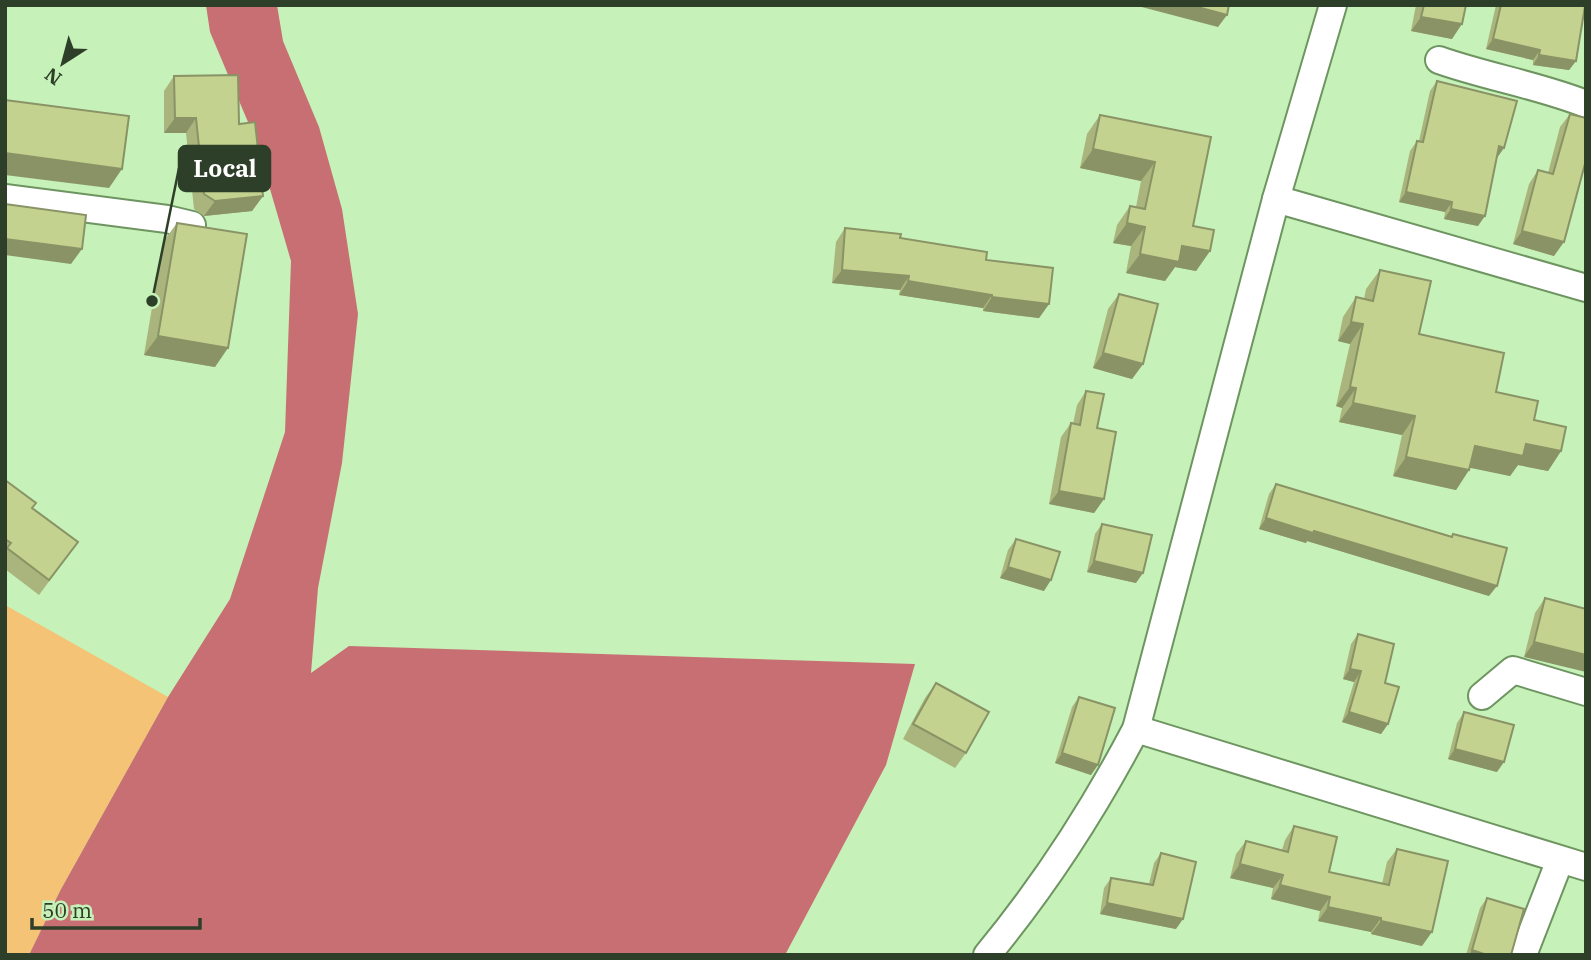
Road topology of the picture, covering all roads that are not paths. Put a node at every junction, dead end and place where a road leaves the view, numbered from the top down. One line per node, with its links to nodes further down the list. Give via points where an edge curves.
1 (1333, 5): 5 (street)
2 (1439, 60): 3 (street)
3 (1586, 104)
4 (5, 198): 6 (street)
5 (1276, 199): 7 (street); 10 (street)
6 (192, 225)
7 (1586, 288)
8 (1586, 692): 9 (street, via 1513,670)
9 (1482, 696)
10 (1136, 729): 11 (street); 12 (street, via 1102,793 1023,911)
11 (1573, 864): 13 (street)
12 (987, 955)
13 (1523, 955)

